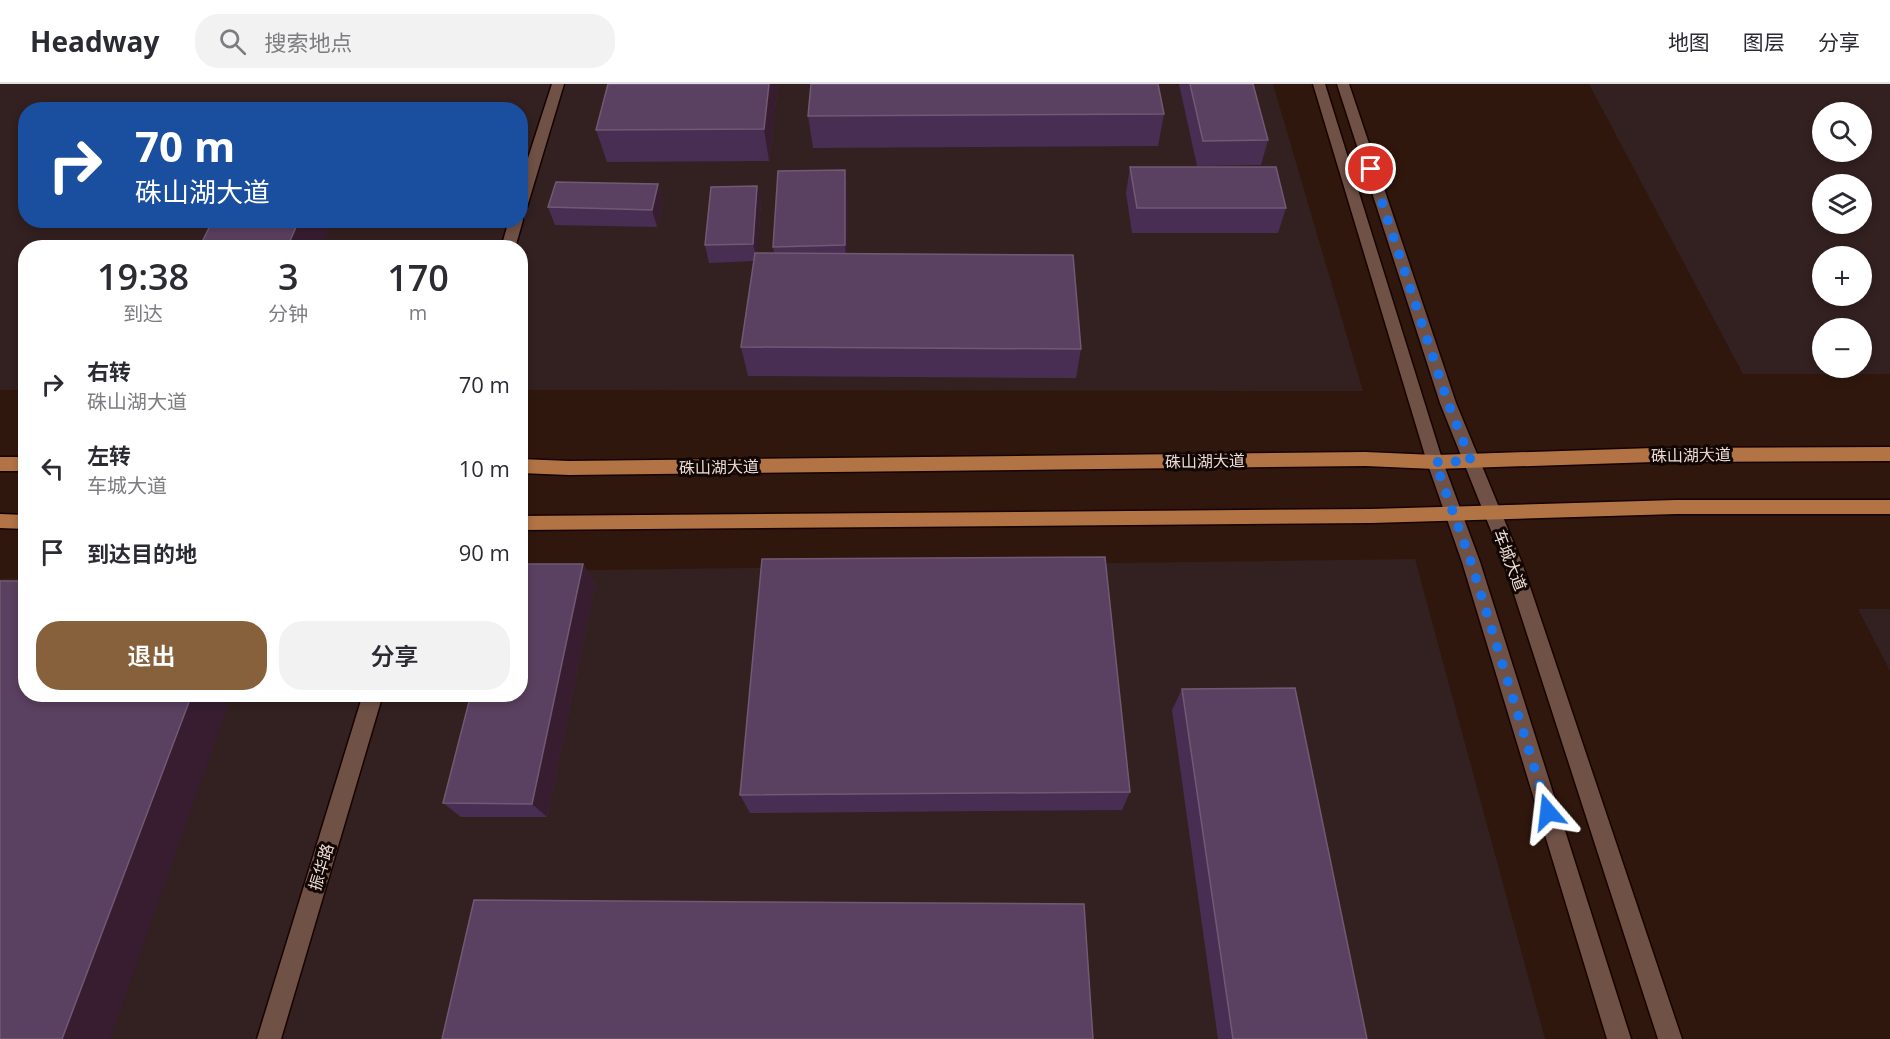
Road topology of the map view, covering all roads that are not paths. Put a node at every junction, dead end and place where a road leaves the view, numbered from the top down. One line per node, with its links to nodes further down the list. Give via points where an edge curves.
1 (558, 84): 4 (street)
2 (1319, 84): 7 (street)
3 (1343, 84): 6 (street, 车城大道, via 1448,403)
4 (528, 181)
5 (1890, 454): 6 (main road, 硃山湖大道)
6 (1471, 461): 7 (main road, 硃山湖大道); 12 (street, 车城大道)
7 (1435, 462): 10 (main road, 硃山湖大道, via 1365,459); 13 (street)
8 (0, 464): 9 (main road)
9 (18, 464)
10 (528, 466)
11 (1890, 507): 12 (main road)
12 (1492, 512): 13 (main road); 20 (street, 车城大道, via 1513,563)
13 (1453, 513): 16 (main road); 19 (street)
14 (0, 521): 15 (main road)
15 (18, 522)
16 (528, 523)
17 (371, 702): 18 (street, 振华路)
18 (269, 1039)
19 (1619, 1039)
20 (1670, 1039)

